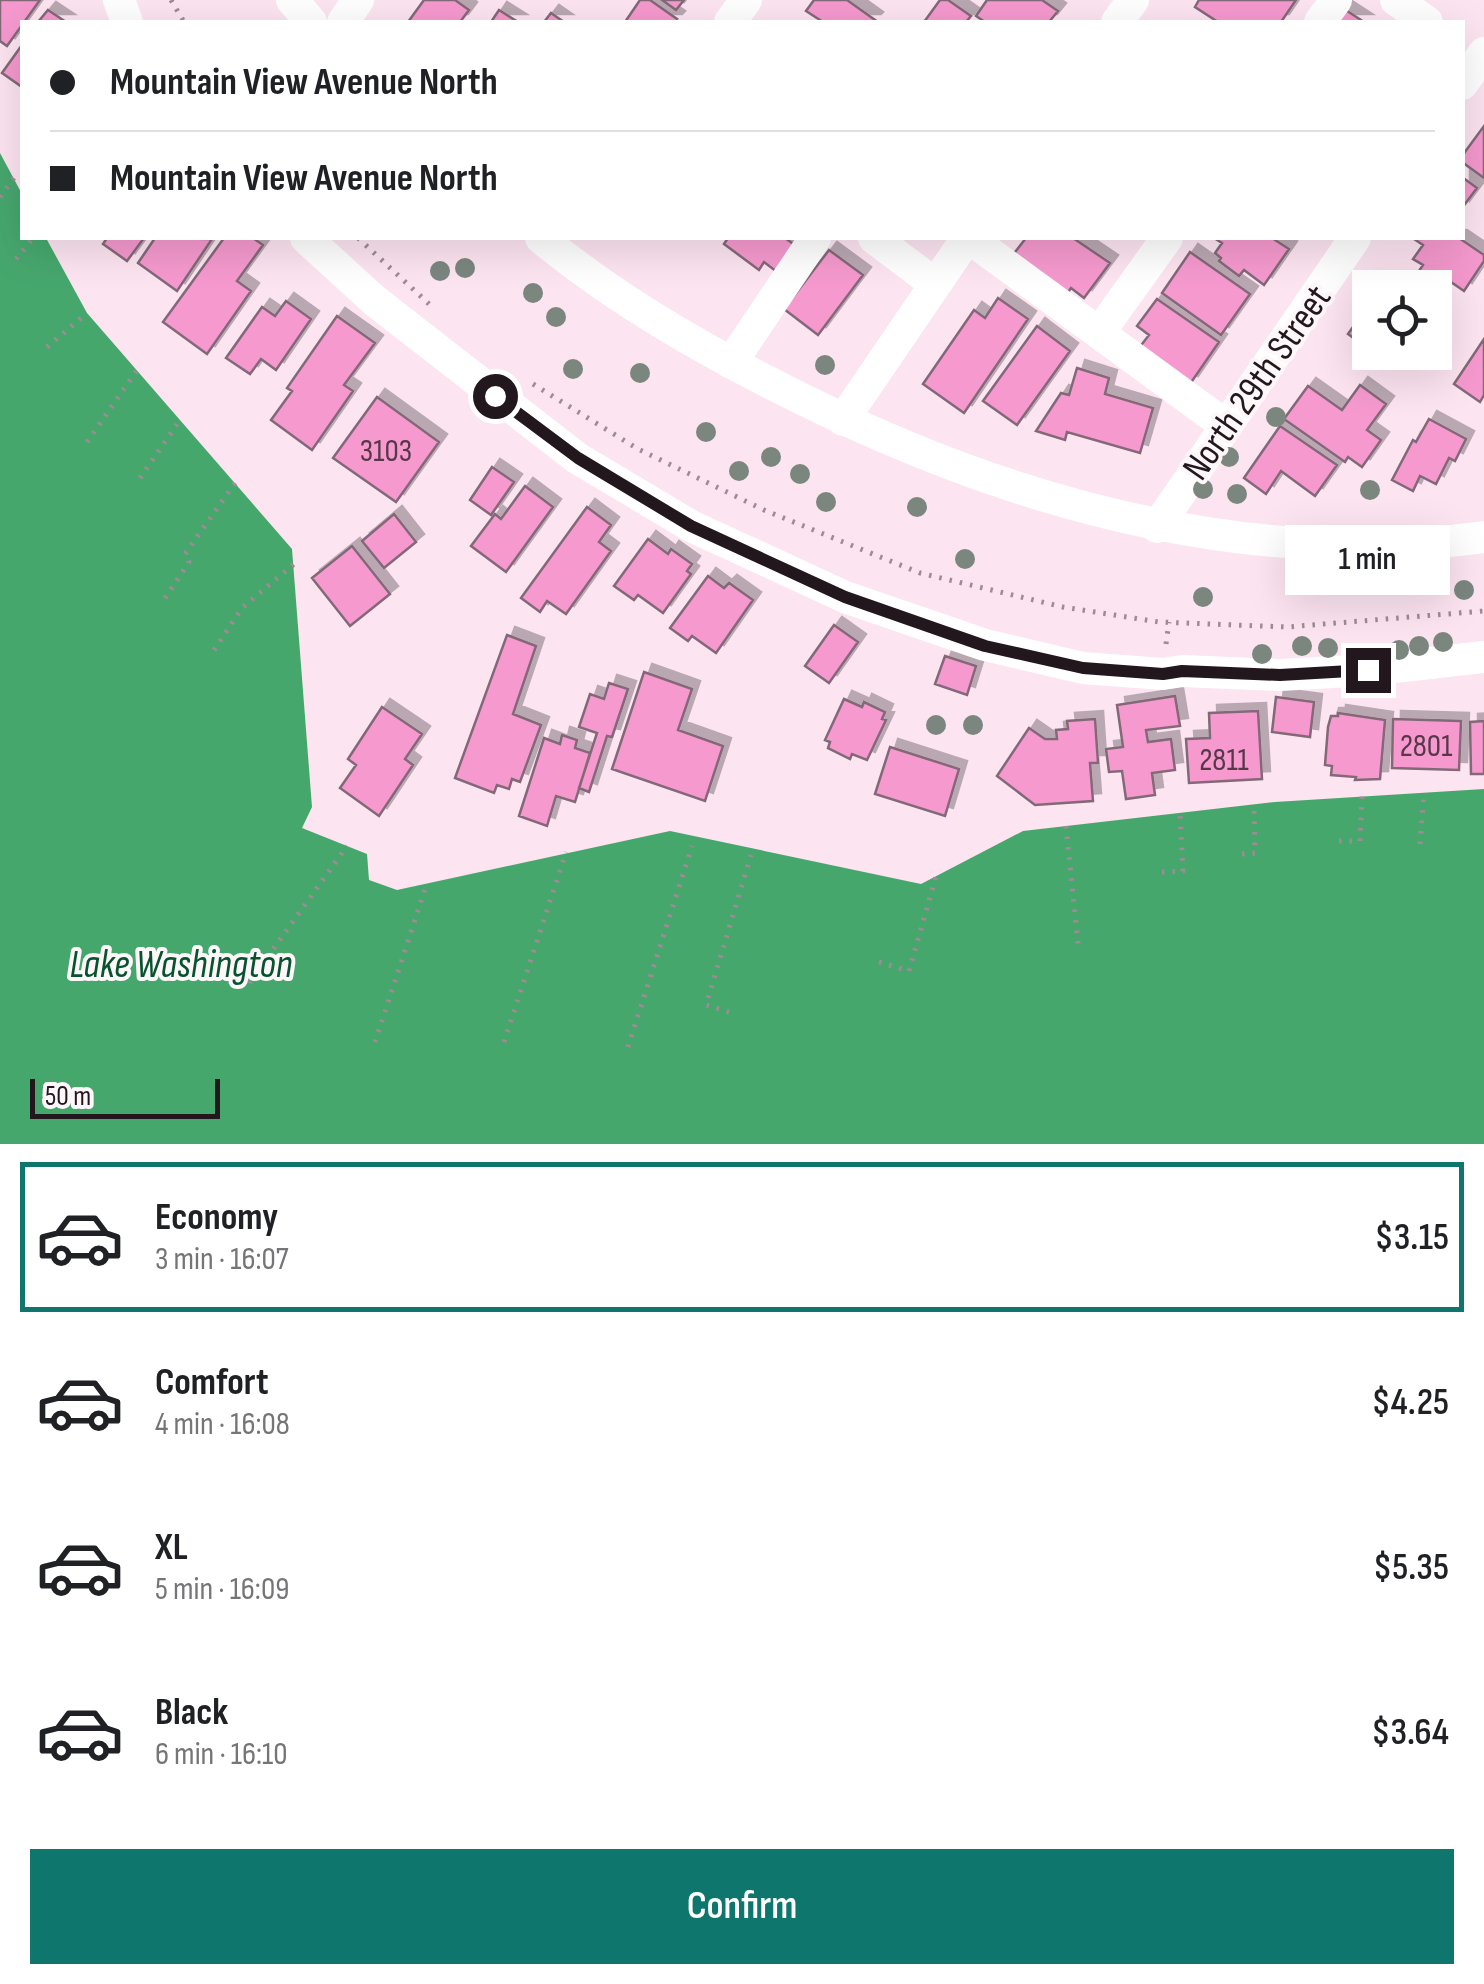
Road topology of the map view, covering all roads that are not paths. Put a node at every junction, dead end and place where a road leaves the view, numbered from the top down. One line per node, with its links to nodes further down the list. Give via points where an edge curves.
1 (292, 0): 3 (street)
2 (1396, 0): 4 (street)
3 (308, 20)
4 (1424, 20)
5 (308, 240): 20 (street, via 578,458 691,526 845,597 985,646 1083,668 1280,675)
6 (814, 240): 15 (street)
7 (877, 240): 13 (street)
8 (967, 240): 13 (street)
9 (971, 240): 14 (street)
10 (1166, 240): 14 (street)
11 (1354, 240): 17 (street, North 29th Street)
12 (560, 244): 15 (street, via 644,312)
13 (935, 284): 16 (street)
14 (1099, 333): 17 (street)
15 (731, 363): 16 (street)
16 (843, 420): 18 (street, via 982,478)
17 (1225, 425): 18 (street, North 29th Street)
18 (1157, 527): 19 (street, via 1340,548)
19 (1484, 537)
20 (1484, 656)

